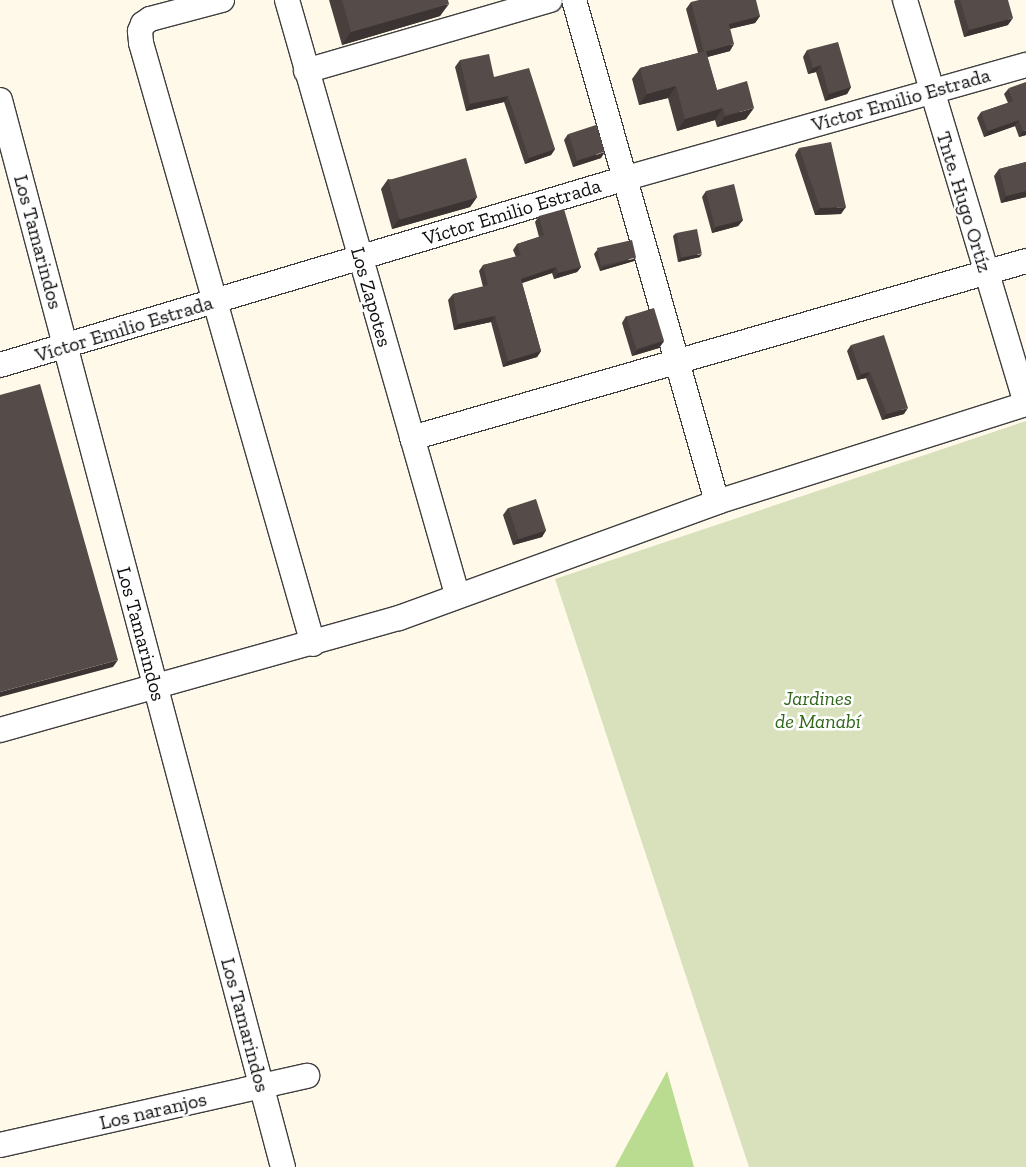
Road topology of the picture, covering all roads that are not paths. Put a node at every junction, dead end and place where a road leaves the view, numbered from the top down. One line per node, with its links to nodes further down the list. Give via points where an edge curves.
1 (222, 0): 14 (street, via 150,19 142,24 140,32)
2 (287, 0): 7 (street, Los Zapotes)
3 (550, 0): 7 (street)
4 (574, 0): 10 (street)
5 (904, 0): 8 (street, Tnte. Hugo Ortíz)
6 (1026, 65): 8 (street, Víctor Emilio Estrada)
7 (306, 71): 11 (street, Los Zapotes)
8 (930, 91): 10 (street, Víctor Emilio Estrada); 13 (street, Tnte. Hugo Ortíz)
9 (0, 100): 15 (street, Los Tamarindos)
10 (623, 179): 11 (street, Víctor Emilio Estrada); 16 (street)
11 (359, 258): 14 (street, Víctor Emilio Estrada); 19 (street, Los Zapotes)
12 (1026, 261): 13 (street)
13 (985, 273): 16 (street); 18 (street, Tnte. Hugo Ortíz)
14 (215, 302): 15 (street, Víctor Emilio Estrada); 22 (street)
15 (66, 347): 17 (street, Víctor Emilio Estrada); 23 (street, Los Tamarindos)
16 (677, 361): 19 (street); 20 (street)
17 (0, 365)
18 (1026, 404): 20 (street)
19 (412, 438): 21 (street, Los Zapotes)
20 (717, 502): 21 (street)
21 (457, 594): 22 (street, via 399,618)
22 (313, 644): 23 (street)
23 (155, 687): 24 (street); 26 (street, Los Tamarindos)
24 (0, 730)
25 (306, 1076): 26 (street, Los naranjos)
26 (261, 1087): 27 (street, Los naranjos); 28 (street, Los Tamarindos)
27 (0, 1145)
28 (283, 1167)

